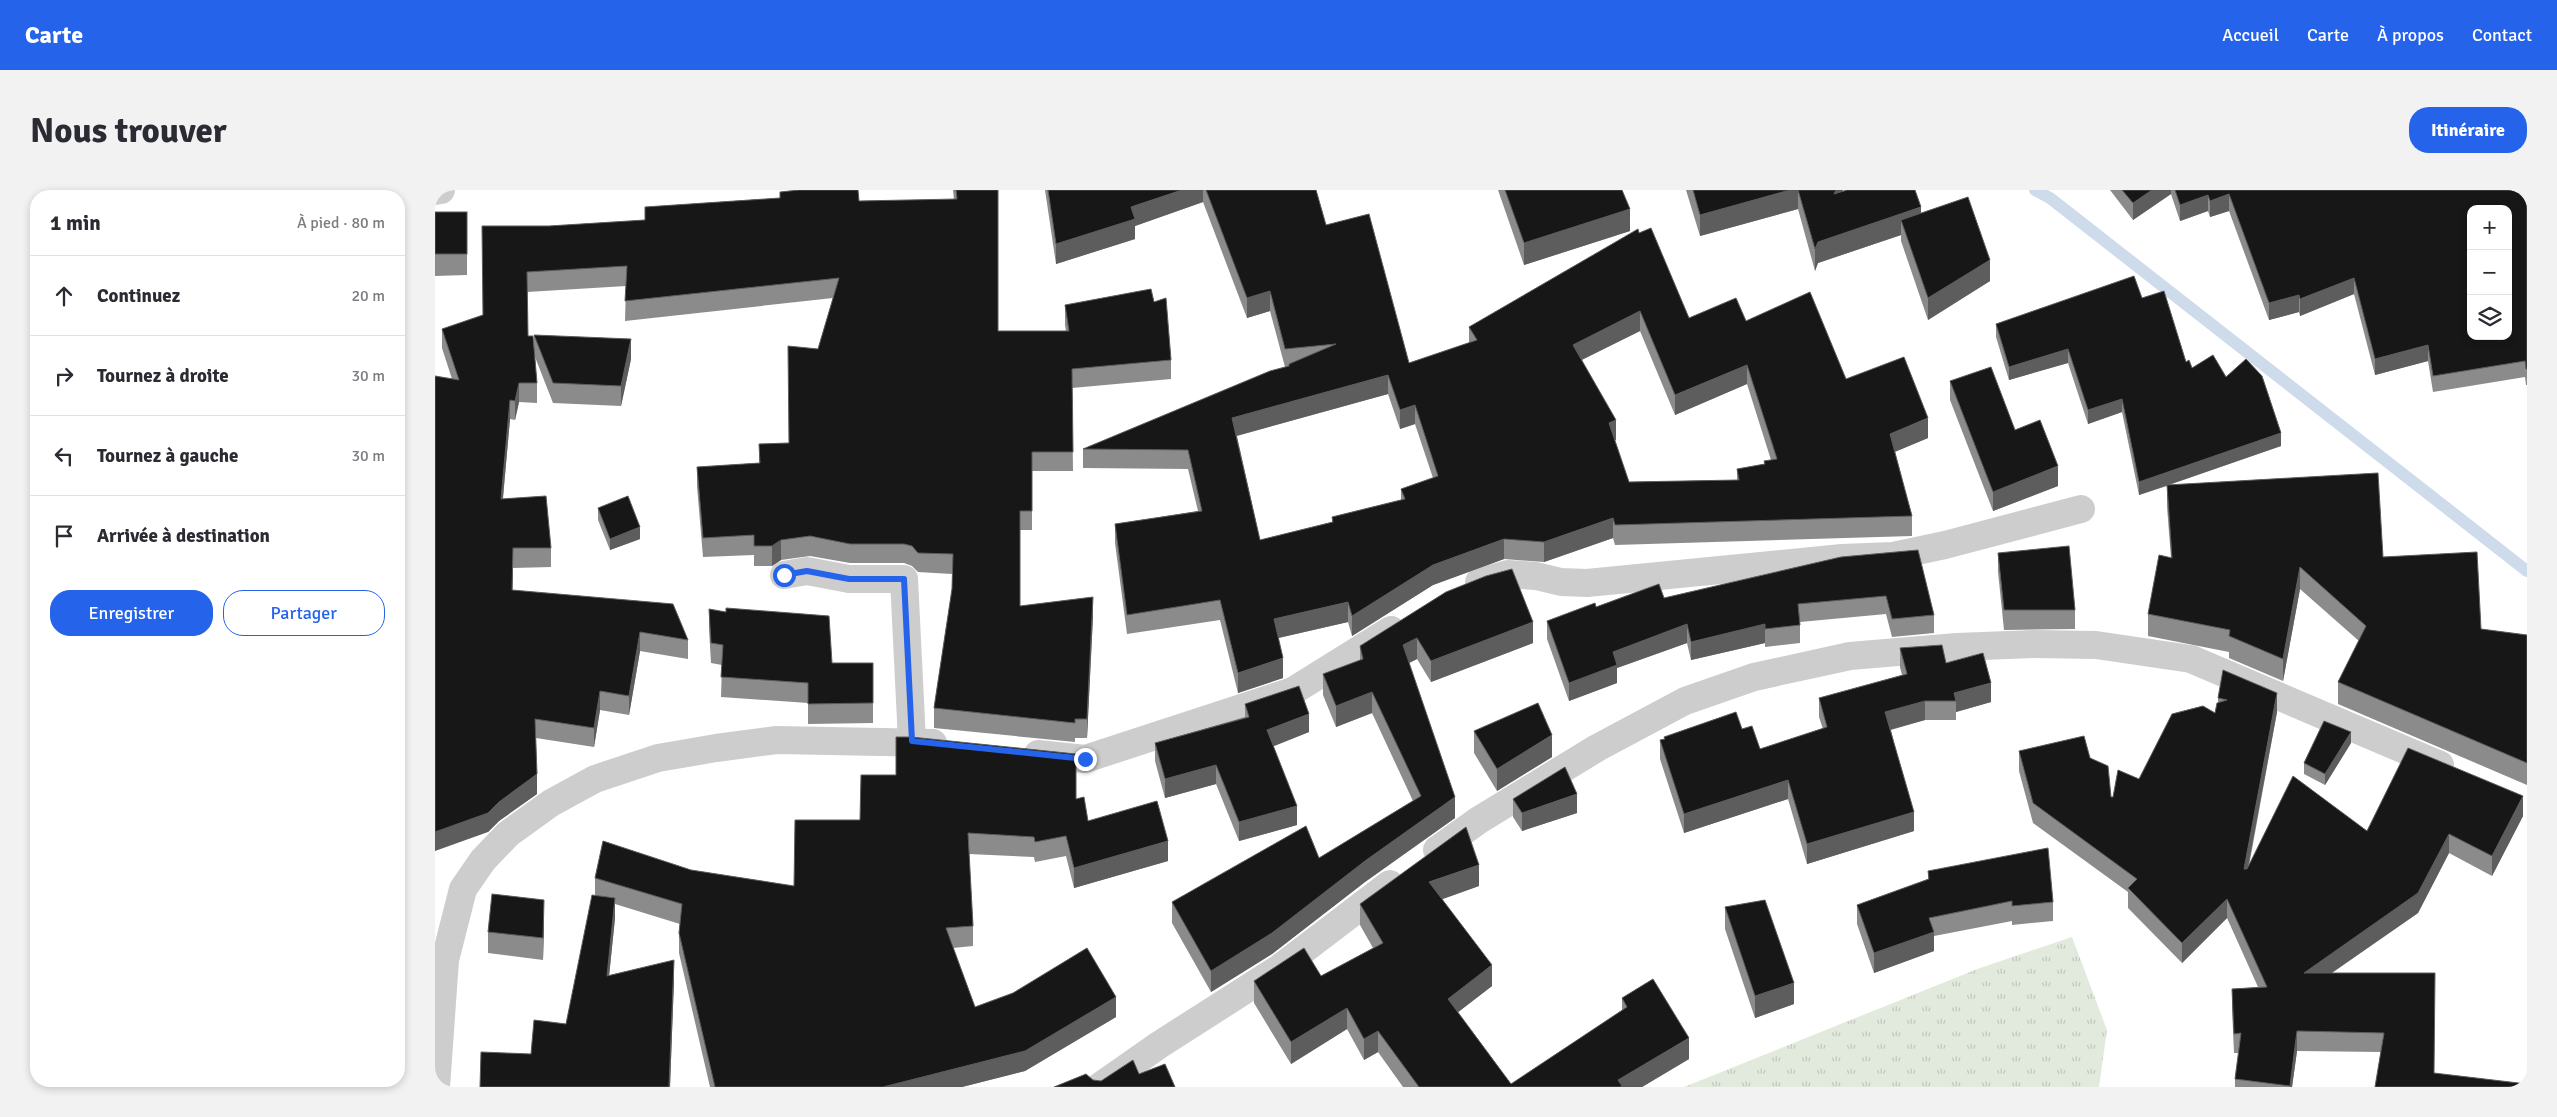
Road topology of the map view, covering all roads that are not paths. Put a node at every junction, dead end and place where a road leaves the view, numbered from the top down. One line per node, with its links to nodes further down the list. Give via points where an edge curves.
1 (441, 190): 2 (street)
2 (435, 191)
3 (2081, 509): 5 (street, via 1893,556 1587,584 1508,574)
4 (784, 575): 7 (street, via 807,571 849,579 904,579)
5 (1456, 592)
6 (1415, 614): 9 (street, via 1293,691 1085,759)
7 (912, 741): 8 (street); 11 (street, via 777,740 658,758 595,779 551,804 509,834 483,860 463,889 445,960)
8 (960, 746)
9 (1018, 752)
10 (2463, 775): 12 (street, via 2191,659 2096,645 2034,644 1869,654 1754,677 1685,700 1597,748 1479,820 1281,967)
11 (436, 1087)
12 (1099, 1087)

